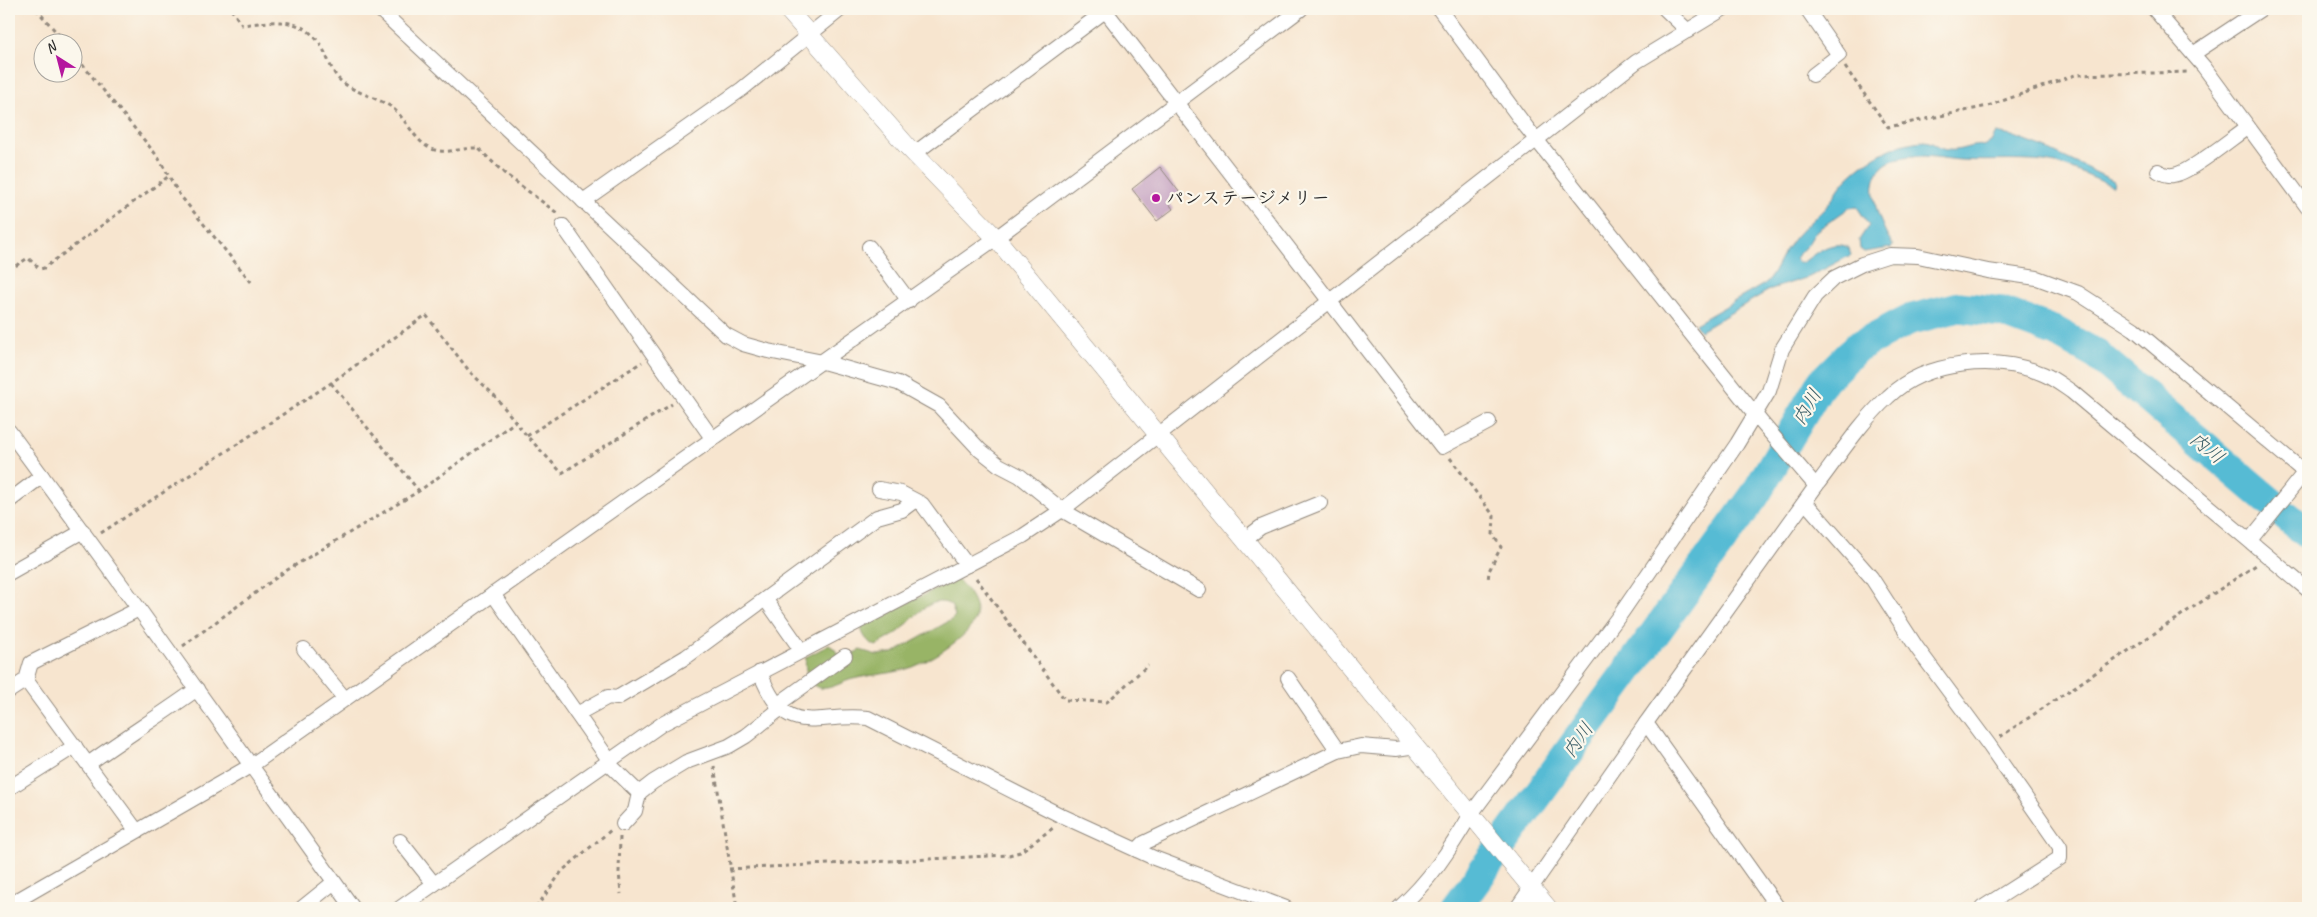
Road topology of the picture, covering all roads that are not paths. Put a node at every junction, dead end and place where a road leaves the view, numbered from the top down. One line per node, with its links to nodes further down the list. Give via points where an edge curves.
1 (381, 9): 21 (street)
2 (787, 9): 13 (street)
3 (841, 9): 13 (street)
4 (1302, 9): 16 (street)
5 (1440, 9): 18 (street)
6 (1665, 9): 12 (street)
7 (1723, 9): 12 (street)
8 (1807, 9): 15 (street, via 1839,55)
9 (2154, 9): 14 (street)
10 (2262, 9): 14 (street)
11 (1104, 10): 16 (street); 19 (street)
12 (1688, 30): 18 (street, via 1636,62)
13 (809, 35): 19 (street); 21 (street, via 742,88)
14 (2193, 54): 17 (street)
15 (1813, 75)
16 (1175, 103): 24 (street); 27 (street)
17 (2248, 127): 20 (street, via 2187,170 2174,176); 22 (street)
18 (1538, 140): 27 (street); 29 (street)
19 (915, 153): 24 (street)
20 (2158, 171)
21 (583, 201): 28 (street, via 726,335 768,351)
22 (2308, 208)
23 (563, 226): 33 (street)
24 (996, 238): 26 (street); 32 (street)
25 (869, 247): 26 (street)
26 (909, 301): 28 (street)
27 (1330, 302): 30 (street, via 1442,447); 32 (street)
28 (823, 362): 33 (street); 42 (street, via 898,383 939,406 980,450 1020,476)
29 (1758, 419): 34 (street, via 1782,349 1815,296 1834,278 1862,264 1890,255 1918,256 2037,278 2078,293 2134,329); 36 (street); 73 (street)
30 (1489, 422)
31 (9, 431): 35 (street)
32 (1159, 436): 42 (street); 45 (street)
33 (712, 438): 50 (street)
34 (2305, 474): 44 (street)
35 (42, 476): 38 (street); 43 (street)
36 (1813, 483): 40 (street); 44 (street, via 1890,395 1914,380 1958,364 2017,365 2045,374 2072,392)
37 (879, 488): 39 (street, via 901,493)
38 (9, 501)
39 (914, 501): 46 (street, via 922,504); 51 (street, via 902,510 877,517)
40 (1805, 502): 64 (street); 90 (street, via 1870,576 1917,648 2060,847 2060,858)
41 (1320, 503): 45 (street, via 1260,527)
42 (1062, 510): 46 (street, via 1023,536); 48 (street)
43 (87, 536): 47 (street); 52 (street)
44 (2253, 536): 49 (street, via 2269,556)
45 (1245, 539): 66 (street)
46 (966, 565): 54 (street)
47 (9, 573)
48 (1199, 590)
49 (2308, 590)
50 (493, 594): 61 (street); 63 (street)
51 (766, 600): 54 (street); 63 (street, via 686,656 617,698 608,698)
52 (139, 609): 58 (street, via 31,663); 59 (street)
53 (304, 649): 61 (street)
54 (801, 650): 56 (street)
55 (845, 656): 62 (street)
56 (760, 672): 62 (street); 68 (street, via 662,724)
57 (1288, 678): 67 (street)
58 (26, 680): 60 (street); 65 (street)
59 (197, 689): 69 (street); 70 (street)
60 (9, 691)
61 (344, 699): 70 (street)
62 (779, 707): 72 (street, via 746,736 686,762); 77 (street, via 798,719 813,721 846,716 868,718 1060,816)
63 (577, 714): 68 (street)
64 (1646, 722): 80 (street); 89 (street)
65 (75, 746): 69 (street); 71 (street)
66 (1416, 746): 67 (street, via 1361,746); 73 (street)
67 (1338, 751): 77 (street, via 1144,843)
68 (608, 761): 72 (street); 79 (street)
69 (88, 764): 75 (street)
70 (252, 765): 75 (street); 78 (street)
71 (9, 788)
72 (640, 793): 74 (street, via 635,811)
73 (1473, 816): 80 (street); 86 (street, via 1418,892)
74 (623, 824)
75 (136, 830): 81 (street)
76 (400, 840): 79 (street)
77 (1137, 850): 85 (street, via 1207,880)
78 (333, 883): 82 (street); 83 (street)
79 (434, 884): 84 (street)
80 (1530, 886): 87 (street); 88 (street)
81 (9, 905)
82 (302, 908)
83 (353, 908)
84 (400, 908)
85 (1286, 908)
86 (1399, 908)
87 (1517, 908)
88 (1548, 908)
89 (1778, 908)
90 (1982, 908)

